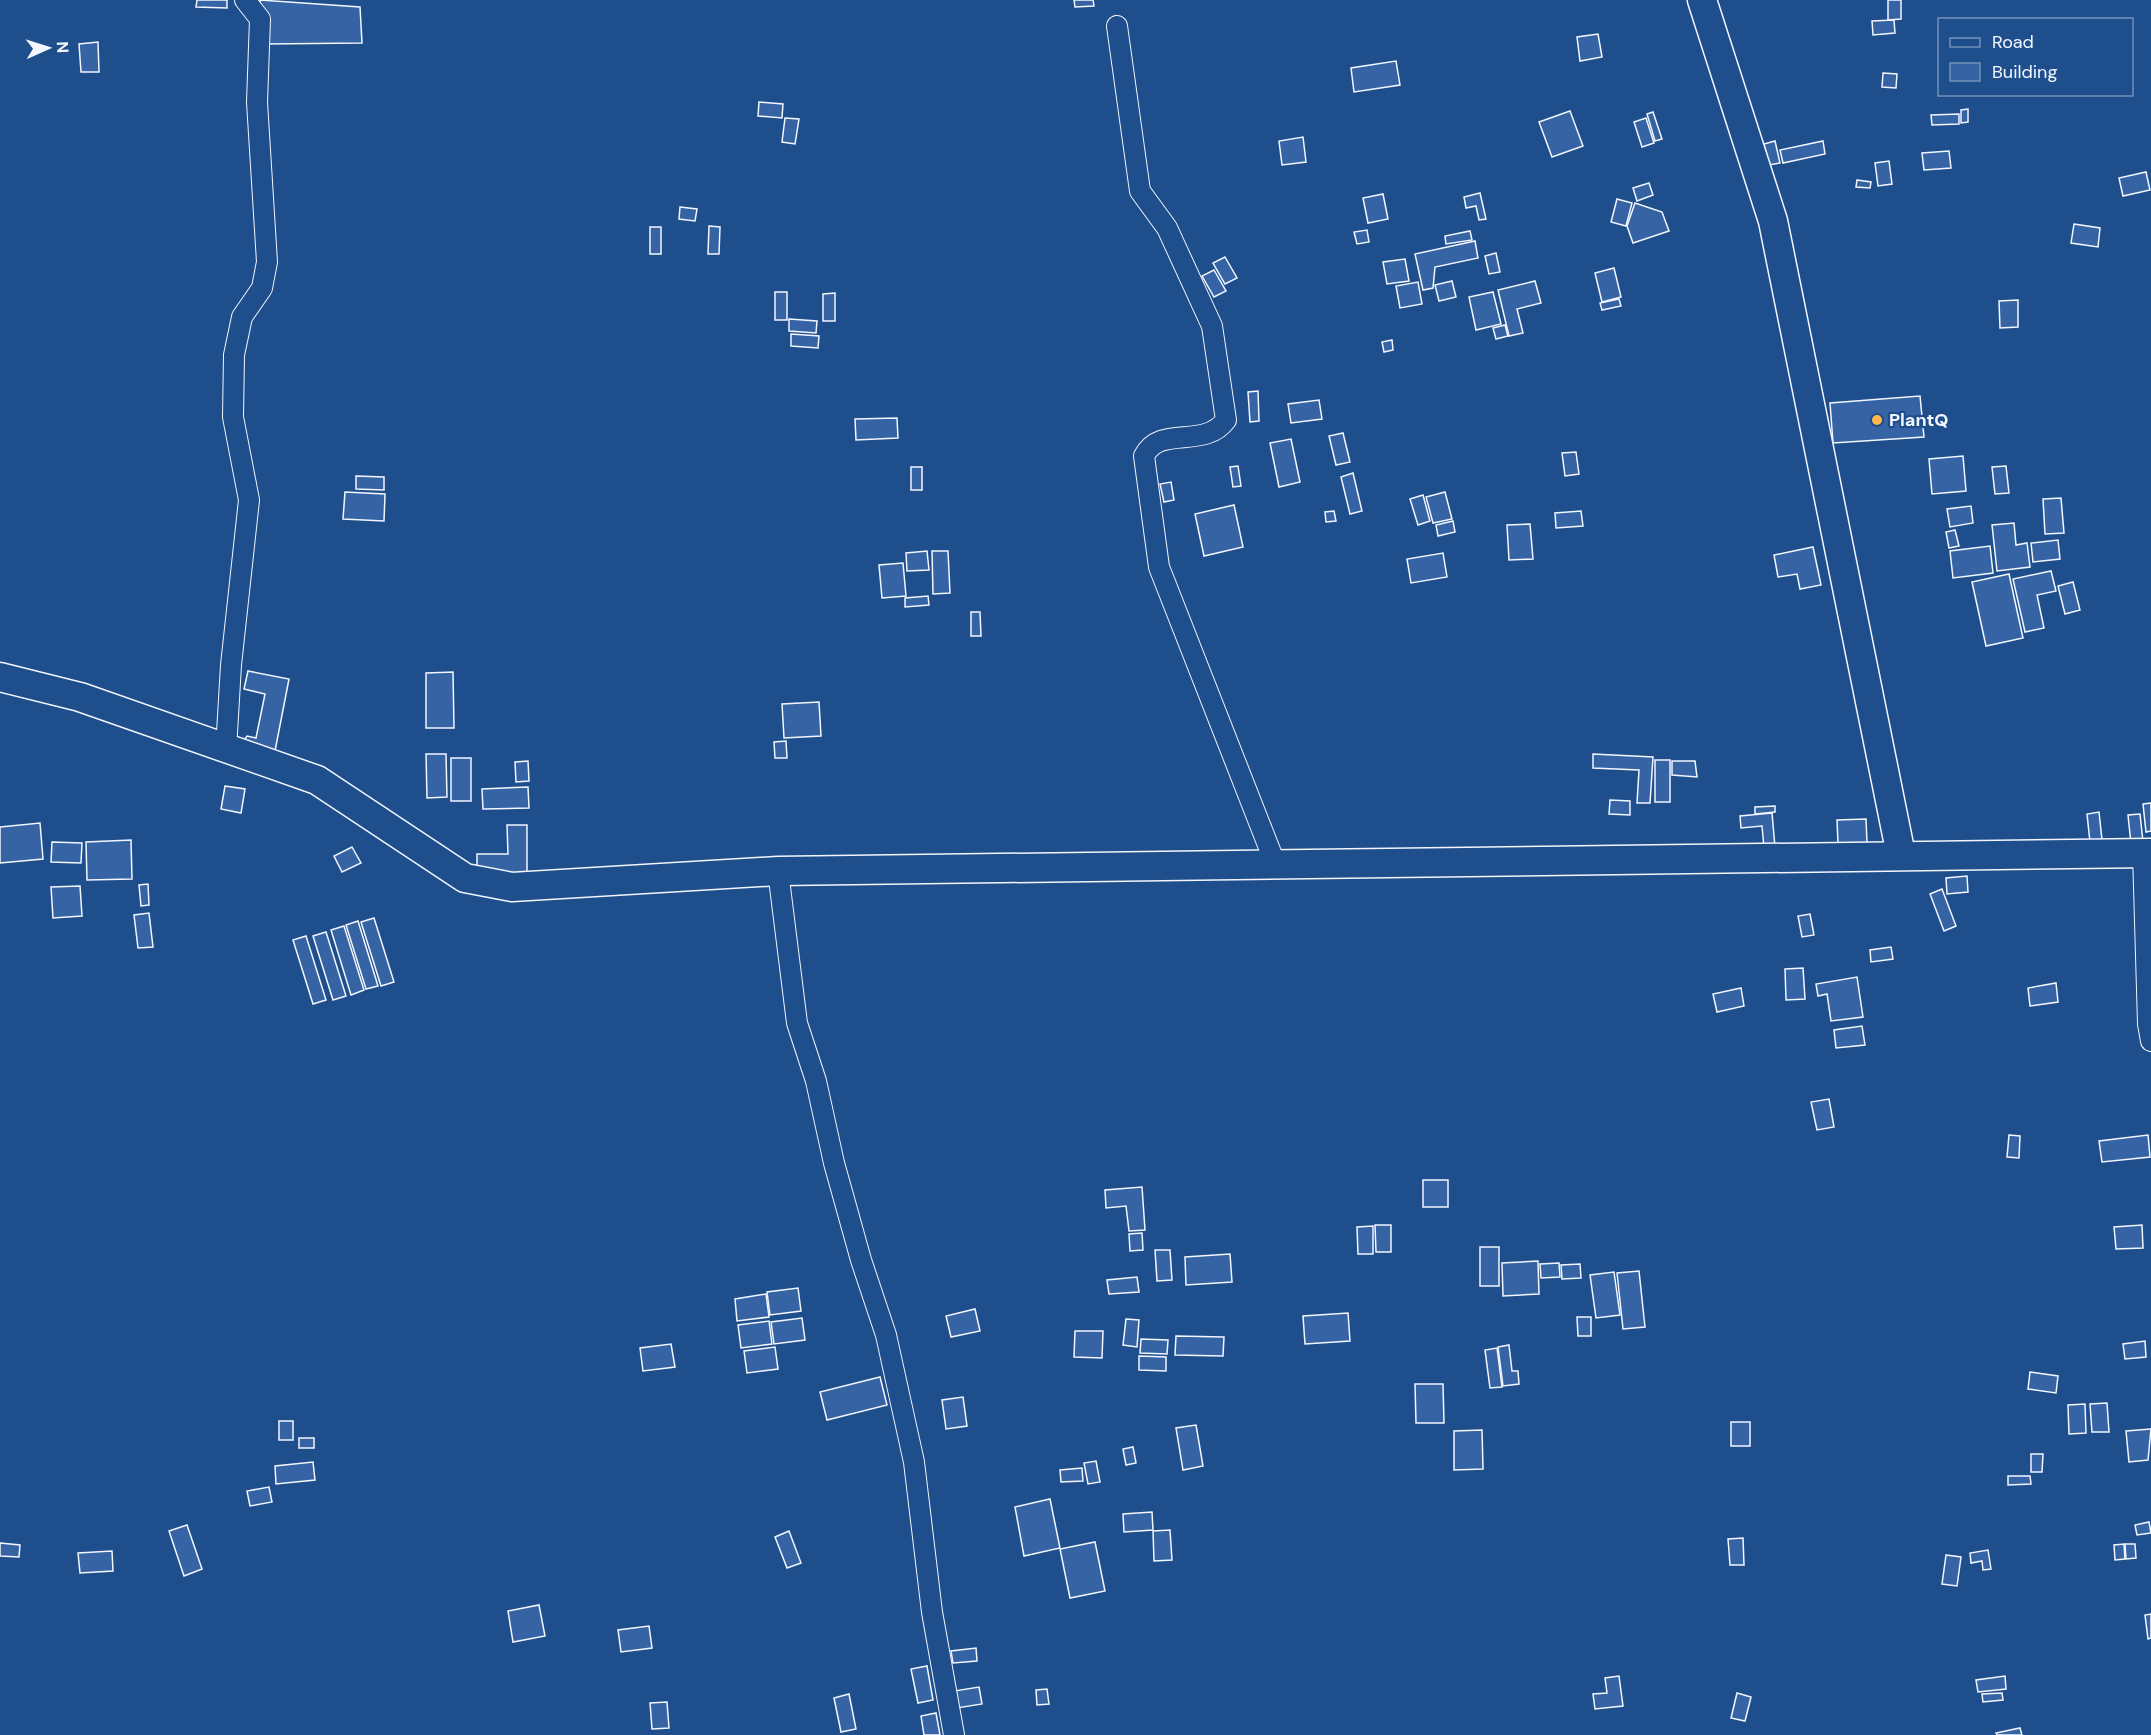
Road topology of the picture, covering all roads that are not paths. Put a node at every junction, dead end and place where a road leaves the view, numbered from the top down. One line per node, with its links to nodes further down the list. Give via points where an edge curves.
1 (245, 0): 5 (street, via 260,19 257,102 267,262 262,288 242,316 234,355 233,417 249,500)
2 (1702, 0): 7 (street, via 1773,221)
3 (1117, 26): 8 (street, via 1140,191 1167,228 1212,326 1226,420 1211,434 1160,441 1149,447 1144,456 1159,567)
4 (0, 677): 5 (street, via 80,697)
5 (226, 750): 9 (street, via 317,780 465,878 512,887)
6 (2147, 853): 7 (street); 10 (street)
7 (1901, 855): 8 (street)
8 (1275, 863): 9 (street)
9 (778, 870): 11 (street, via 796,1023 816,1081 861,1260 886,1335 915,1462 933,1612)
10 (2151, 1041)
11 (954, 1735)

